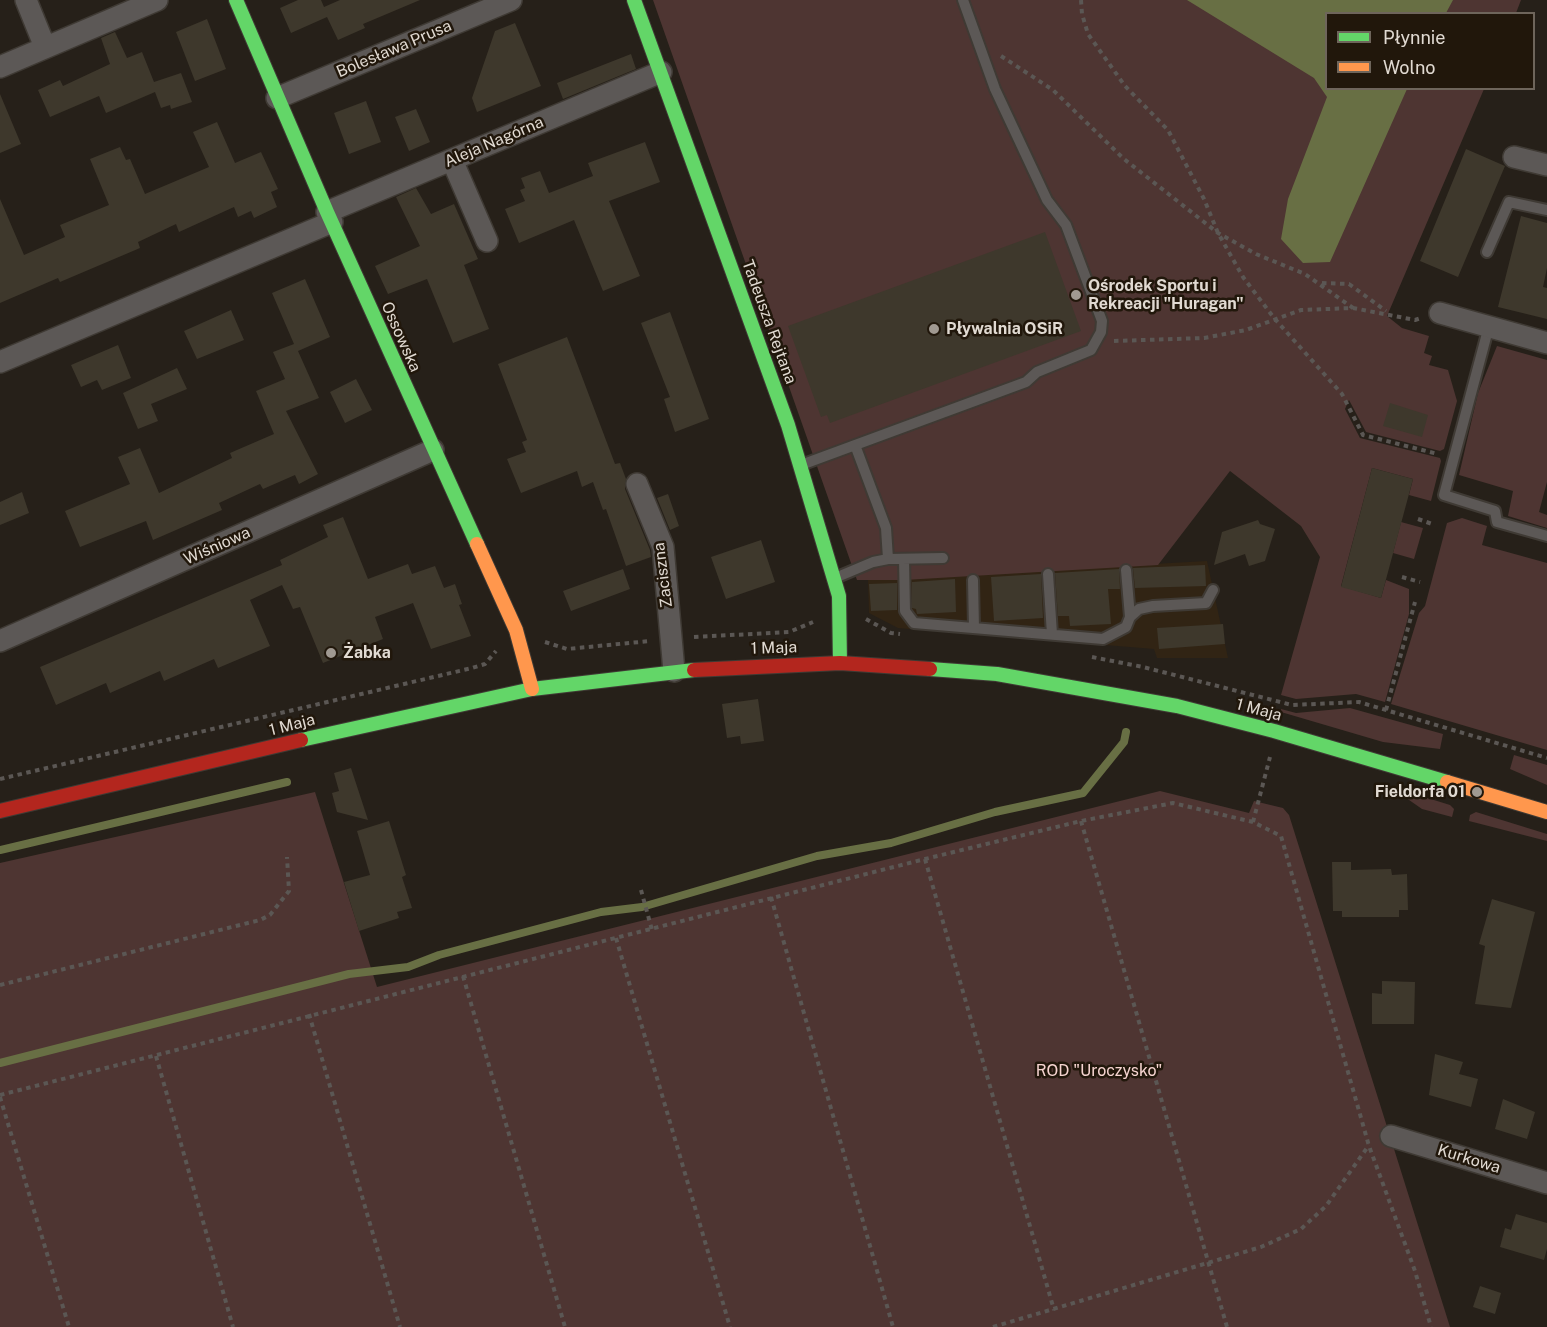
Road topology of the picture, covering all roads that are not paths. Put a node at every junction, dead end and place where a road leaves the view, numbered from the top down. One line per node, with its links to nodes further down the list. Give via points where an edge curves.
1 (26, 0): 7 (street)
2 (157, 0): 7 (street)
3 (236, 0): 10 (main road, Ossowska)
4 (511, 0): 10 (street, Bolesława Prusa)
5 (634, 0): 9 (main road, Tadeusza Rejtana)
6 (963, 0): 22 (lane, via 995,89 1047,201 1066,225 1101,321 1097,341 1082,355 1037,372 1026,382)
7 (45, 47): 8 (street)
8 (0, 67)
9 (661, 72): 12 (street, Aleja Nagórna); 24 (main road, Tadeusza Rejtana, via 788,425)
10 (277, 98): 15 (main road, Ossowska)
11 (1514, 157): 13 (street)
12 (452, 160): 15 (street, Aleja Nagórna); 16 (street)
13 (1547, 165)
14 (1547, 210): 17 (lane, via 1509,202)
15 (329, 217): 21 (street, Aleja Nagórna); 23 (main road, Ossowska)
16 (487, 241)
17 (1487, 252)
18 (1440, 314): 19 (street)
19 (1488, 326): 20 (street); 26 (lane, via 1444,495 1495,511 1497,522)
20 (1547, 343)
21 (0, 362)
22 (855, 445): 24 (lane); 29 (lane, via 886,528)
23 (433, 450): 38 (street, Wiśniowa); 41 (main road, Ossowska, via 516,630)
24 (799, 466): 32 (main road, Tadeusza Rejtana)
25 (638, 484): 40 (street, Zaciszna, via 663,547)
26 (1547, 536)
27 (944, 558): 28 (lane)
28 (904, 559): 29 (lane); 36 (lane, via 908,618 915,623)
29 (888, 560): 32 (lane)
30 (1126, 570): 35 (lane)
31 (1048, 574): 37 (lane)
32 (834, 578): 39 (main road, Tadeusza Rejtana, via 839,604)
33 (973, 580): 36 (lane)
34 (1213, 590): 35 (lane, via 1206,603 1153,606 1139,609)
35 (1130, 617): 37 (lane, via 1126,627 1103,639)
36 (974, 628): 37 (lane)
37 (1052, 634)
38 (0, 641)
39 (840, 663): 40 (main road, 1 Maja); 43 (main road, 1 Maja, via 997,674 1177,706)
40 (674, 671): 41 (main road, 1 Maja)
41 (532, 689): 42 (main road, 1 Maja, via 370,723)
42 (0, 811)
43 (1547, 812)
44 (1391, 1136): 45 (street, Kurkowa)
45 (1547, 1183)

